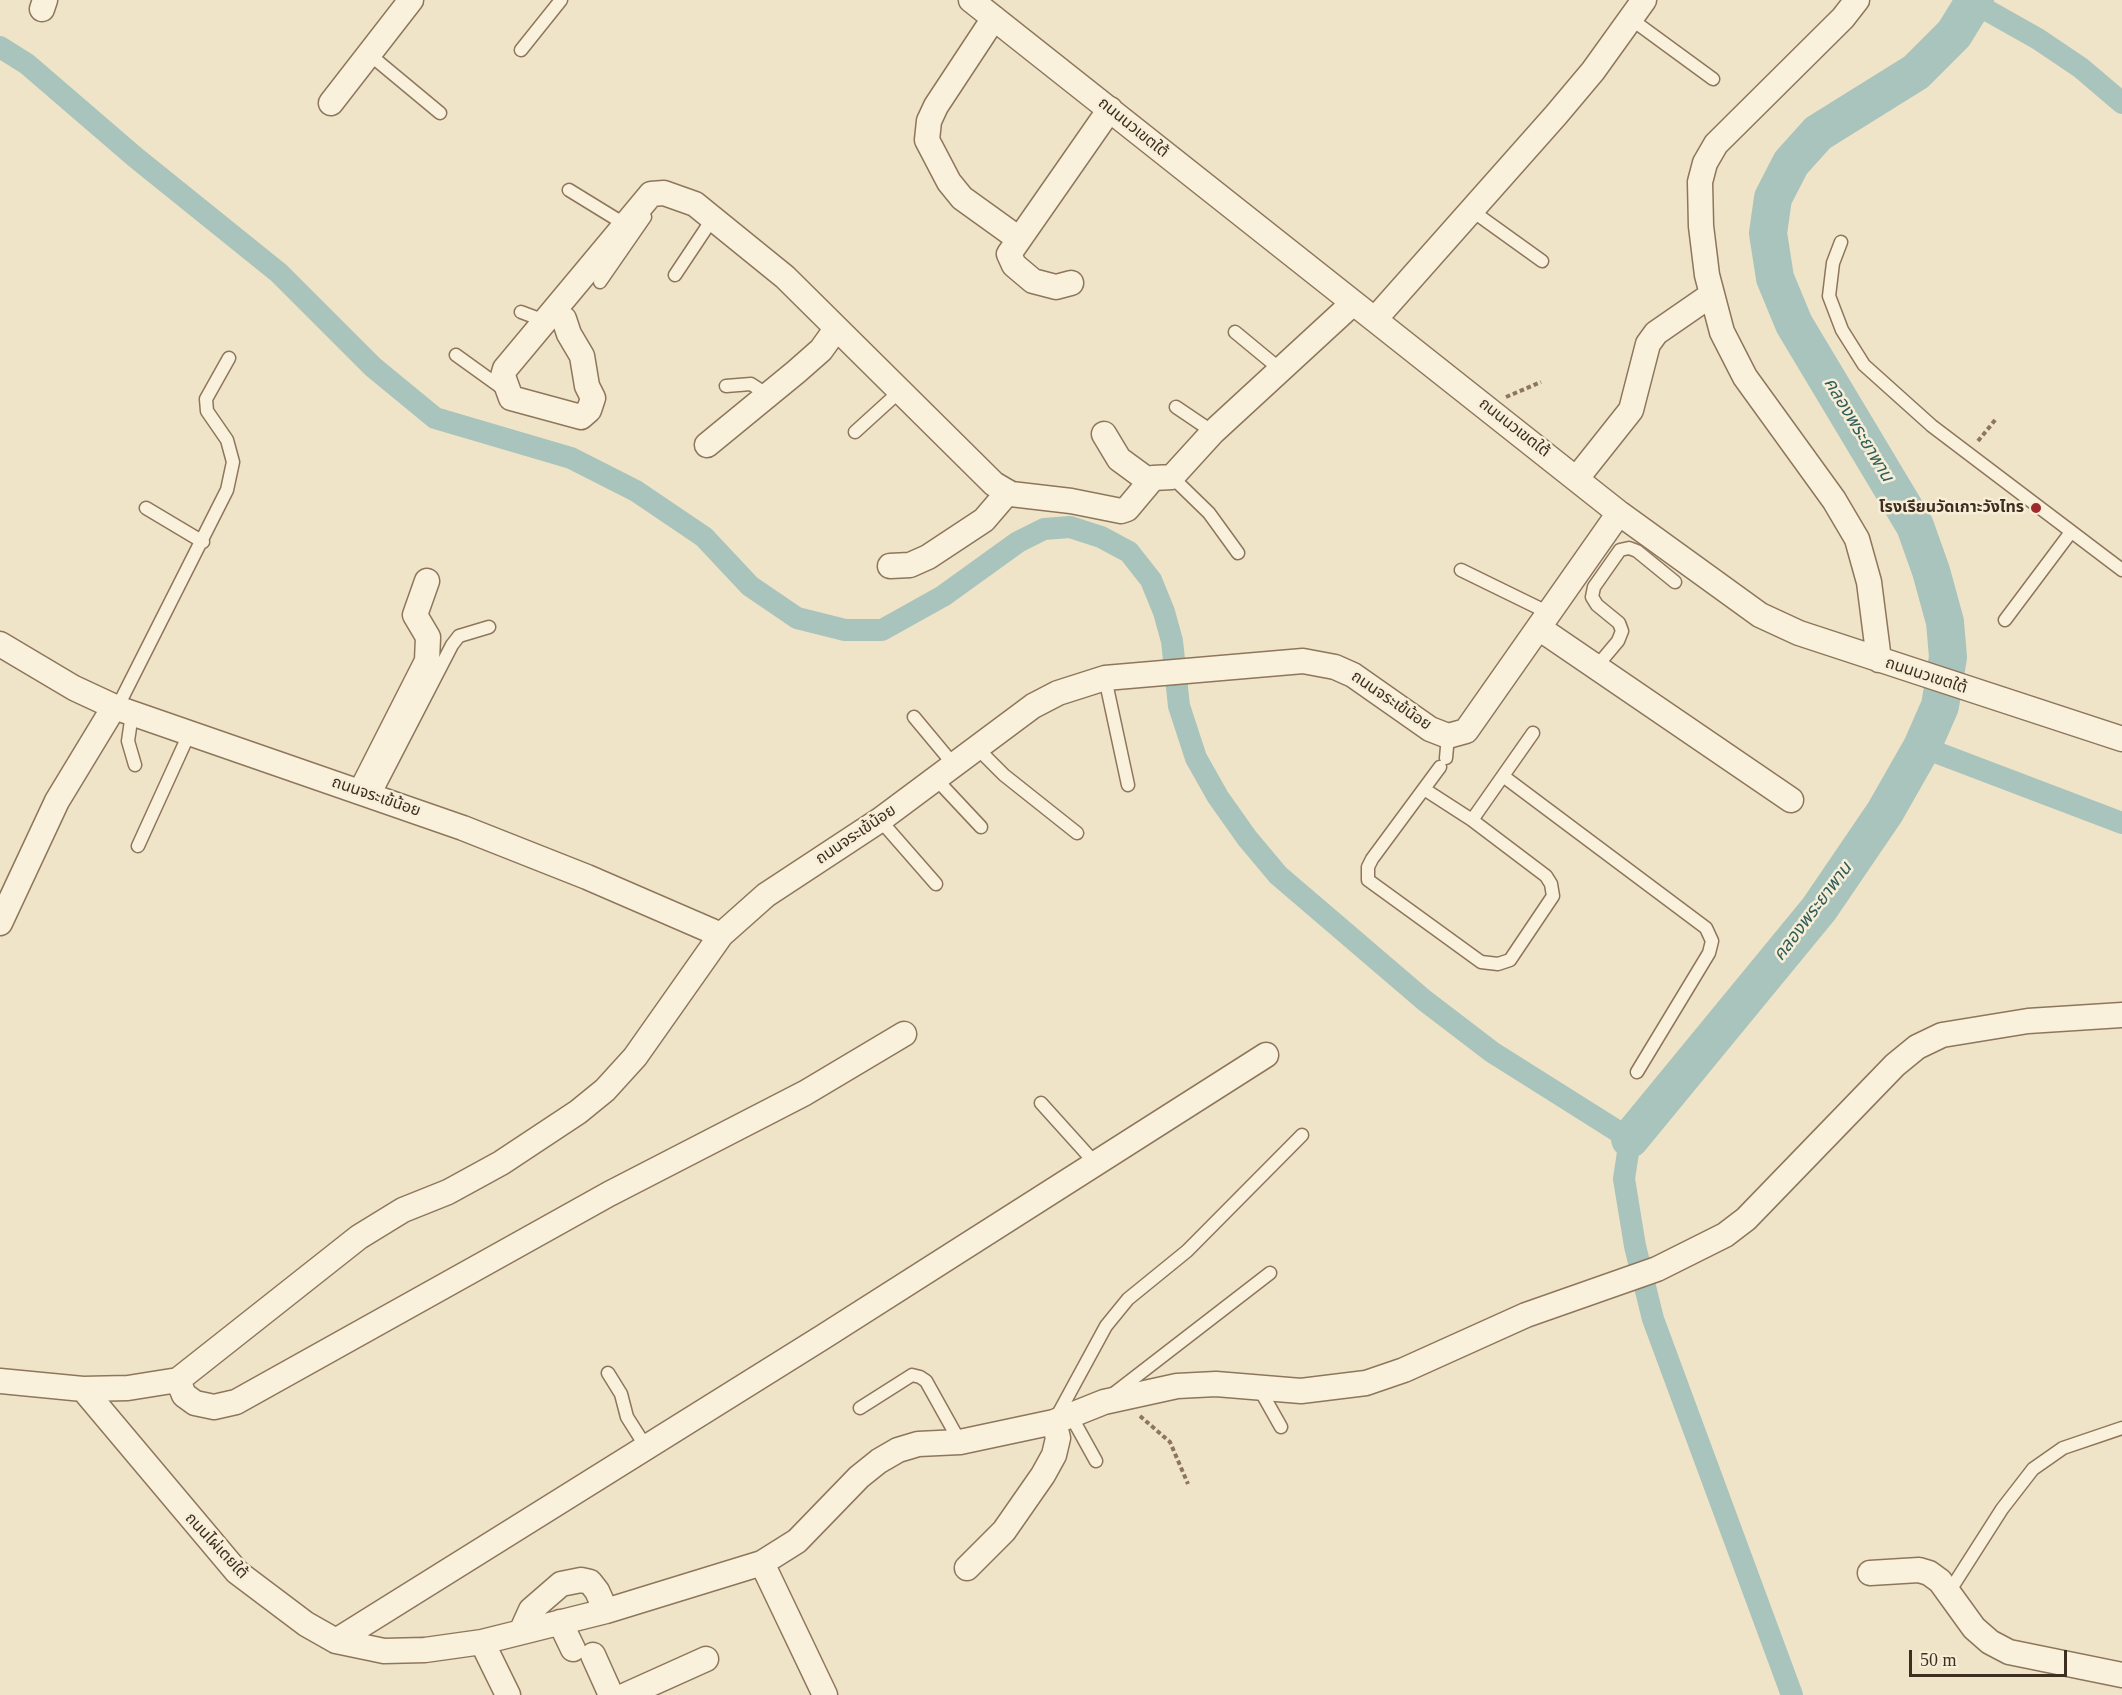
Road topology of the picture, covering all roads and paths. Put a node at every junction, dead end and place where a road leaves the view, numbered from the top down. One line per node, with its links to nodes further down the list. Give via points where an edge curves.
1 (561, 0): 7 (lane)
2 (971, 0): 6 (street, ถนนนวเขตใต้)
3 (1857, 0): 24 (street, via 1716,144 1705,164 1700,182 1701,226)
4 (410, 1): 8 (street)
5 (1638, 9): 9 (lane); 15 (street, via 1556,115)
6 (994, 18): 11 (street, ถนนนวเขตใต้); 18 (street, via 936,106 927,140 962,198)
7 (520, 50)
8 (369, 54): 10 (street); 12 (lane)
9 (1713, 79)
10 (331, 103)
11 (1110, 109): 18 (street); 25 (street, ถนนนวเขตใต้)
12 (440, 113)
13 (569, 190): 17 (lane)
14 (670, 195): 16 (street, via 695,204); 17 (street, via 651,194); 22 (lane, via 644,218)
15 (1470, 210): 20 (lane); 28 (street)
16 (713, 218): 21 (lane); 29 (street, via 785,277)
17 (626, 225): 27 (street)
18 (1019, 239): 23 (street, via 1009,254 1014,265 1042,285)
19 (1841, 242): 46 (lane, via 1833,263 1829,296 1842,330 1864,365)
20 (1542, 261)
21 (675, 275)
22 (600, 282)
23 (1071, 283)
24 (1709, 285): 47 (street, via 1648,344 1631,410); 64 (street, via 1722,332 1745,377 1834,500 1857,539)
25 (1352, 304): 28 (street, ถนนนวเขตใต้); 33 (street)
26 (521, 312): 27 (lane)
27 (548, 317): 36 (street, via 505,369); 36 (street, via 564,319 582,356 593,399 589,410 581,417 572,417 511,398)
28 (1376, 318): 39 (street, ถนนนวเขตใต้)
29 (836, 329): 37 (street); 38 (street, via 820,350)
30 (1235, 332): 33 (lane)
31 (456, 355): 36 (lane)
32 (229, 358): 53 (lane, via 206,399 207,411 227,440 232,462 227,490)
33 (1281, 370): 43 (street)
34 (1541, 382): 39 (path)
35 (726, 386): 38 (lane, via 751,384)
36 (507, 392)
37 (899, 392): 42 (lane); 49 (street, via 981,472)
38 (768, 395): 45 (street)
39 (1486, 406): 47 (street, ถนนนวเขตใต้)
40 (1176, 407): 43 (lane)
41 (1996, 419): 46 (path)
42 (855, 432)
43 (1213, 432): 48 (street)
44 (1104, 434): 48 (street, via 1119,459)
45 (707, 445)
46 (1969, 454): 52 (lane)
47 (1577, 478): 51 (street, ถนนนวเขตใต้)
48 (1160, 479): 49 (street, via 1121,511); 54 (lane, via 1209,513)
49 (1008, 492): 55 (street, via 984,520 928,557 910,565)
50 (146, 508): 53 (lane)
51 (1619, 513): 61 (street, ถนนจระเข้น้อย); 64 (street, ถนนนวเขตใต้, via 1760,615 1799,633)
52 (2071, 532): 57 (lane); 60 (lane)
53 (202, 542): 67 (lane)
54 (1238, 553)
55 (890, 566)
56 (1461, 570): 61 (lane)
57 (2122, 570)
58 (427, 581): 79 (street, via 415,615 428,637 427,661)
59 (1675, 582): 65 (lane, via 1637,551 1620,550 1594,587 1592,597 1619,623 1622,631)
60 (2005, 620)
61 (1544, 621): 65 (street); 73 (street, ถนนจระเข้น้อย, via 1466,731)
62 (489, 627): 79 (lane, via 459,636 452,645)
63 (0, 644): 67 (street, ถนนจระเข้น้อย, via 74,688)
64 (1887, 663): 71 (street, ถนนนวเขตใต้)
65 (1598, 666): 80 (street)
66 (1105, 678): 72 (street, ถนนจระเข้น้อย, via 1058,693 1033,706); 73 (street, ถนนจระเข้น้อย, via 1303,661 1335,667 1353,675 1430,729); 77 (lane)
67 (121, 709): 70 (street, ถนนจระเข้น้อย); 74 (lane); 87 (street, via 57,801)
68 (914, 717): 75 (lane)
69 (1533, 733): 76 (lane)
70 (189, 734): 79 (street, ถนนจระเข้น้อย); 85 (lane)
71 (2122, 739)
72 (977, 748): 75 (street, ถนนจระเข้น้อย); 84 (lane, via 1004,775)
73 (1444, 754): 78 (lane)
74 (135, 765)
75 (945, 772): 81 (street, ถนนจระเข้น้อย); 83 (lane)
76 (1503, 776): 82 (lane); 92 (lane, via 1706,928 1712,941 1709,953)
77 (1128, 785)
78 (1424, 789): 82 (lane); 82 (lane, via 1372,859 1368,880 1482,962 1498,964 1510,960 1527,938 1553,896 1551,884 1546,876)
79 (367, 794): 88 (street, ถนนจระเข้น้อย, via 587,877)
80 (1791, 800)
81 (880, 820): 86 (lane); 88 (street, ถนนจระเข้น้อย, via 766,896)
82 (1473, 820)
83 (981, 827)
84 (1077, 833)
85 (138, 846)
86 (936, 884)
87 (0, 923)
88 (721, 935): 98 (street, via 635,1057 605,1090 501,1164 403,1210 359,1237)
89 (2122, 1015): 100 (street, ถนนไผ่เตยใต้, via 2028,1021 1942,1035 1917,1047 1895,1065 1746,1219 1725,1235 1657,1269 1526,1315 1366,1383 1301,1391)
90 (904, 1034): 98 (street, via 805,1093 609,1194 236,1402 214,1407 195,1403 184,1395)
91 (1266, 1055): 95 (street)
92 (1637, 1072)
93 (1041, 1103): 95 (lane)
94 (1302, 1135): 104 (lane, via 1187,1251 1128,1299 1106,1326)
95 (1096, 1164): 108 (street)
96 (1270, 1273): 102 (lane)
97 (608, 1372): 108 (lane, via 621,1394 627,1417)
98 (178, 1380): 101 (street, via 128,1388)
99 (0, 1382): 101 (street)
100 (1259, 1388): 102 (street, ถนนไผ่เตยใต้, via 1177,1386); 105 (lane)
101 (83, 1389): 118 (street, ถนนไผ่เตยใต้, via 237,1572 306,1624)
102 (1111, 1400): 104 (street, ถนนไผ่เตยใต้); 110 (path, via 1170,1442)
103 (860, 1408): 107 (lane, via 912,1375 920,1377 926,1381)
104 (1063, 1419): 107 (street, ถนนไผ่เตยใต้); 109 (lane); 112 (street, via 1054,1455 1043,1475 1004,1531)
105 (1281, 1427)
106 (2122, 1428): 114 (lane, via 2063,1448 2033,1469 2002,1509)
107 (960, 1442): 111 (street, ถนนไผ่เตยใต้, via 918,1444 879,1461 797,1541)
108 (646, 1447): 118 (street)
109 (1096, 1461)
110 (1188, 1484)
111 (762, 1563): 115 (street, ถนนไผ่เตยใต้); 127 (street)
112 (967, 1568)
113 (1870, 1573): 114 (street, via 1919,1570 1940,1581)
114 (1949, 1592): 122 (street, via 1974,1628 2009,1652)
115 (606, 1611): 116 (street, ถนนไผ่เตยใต้); 117 (street, via 590,1582 561,1584 531,1610)
116 (568, 1620): 117 (street, ถนนไผ่เตยใต้); 120 (street)
117 (521, 1632): 119 (street, ถนนไผ่เตยใต้)
118 (336, 1641): 119 (street, ถนนไผ่เตยใต้, via 384,1651)
119 (482, 1642): 123 (street)
120 (583, 1652): 124 (street); 125 (street)
121 (706, 1659): 126 (street)
122 (2122, 1675)
123 (508, 1695)
124 (594, 1695)
125 (611, 1695)
126 (626, 1695)
127 (825, 1695)

